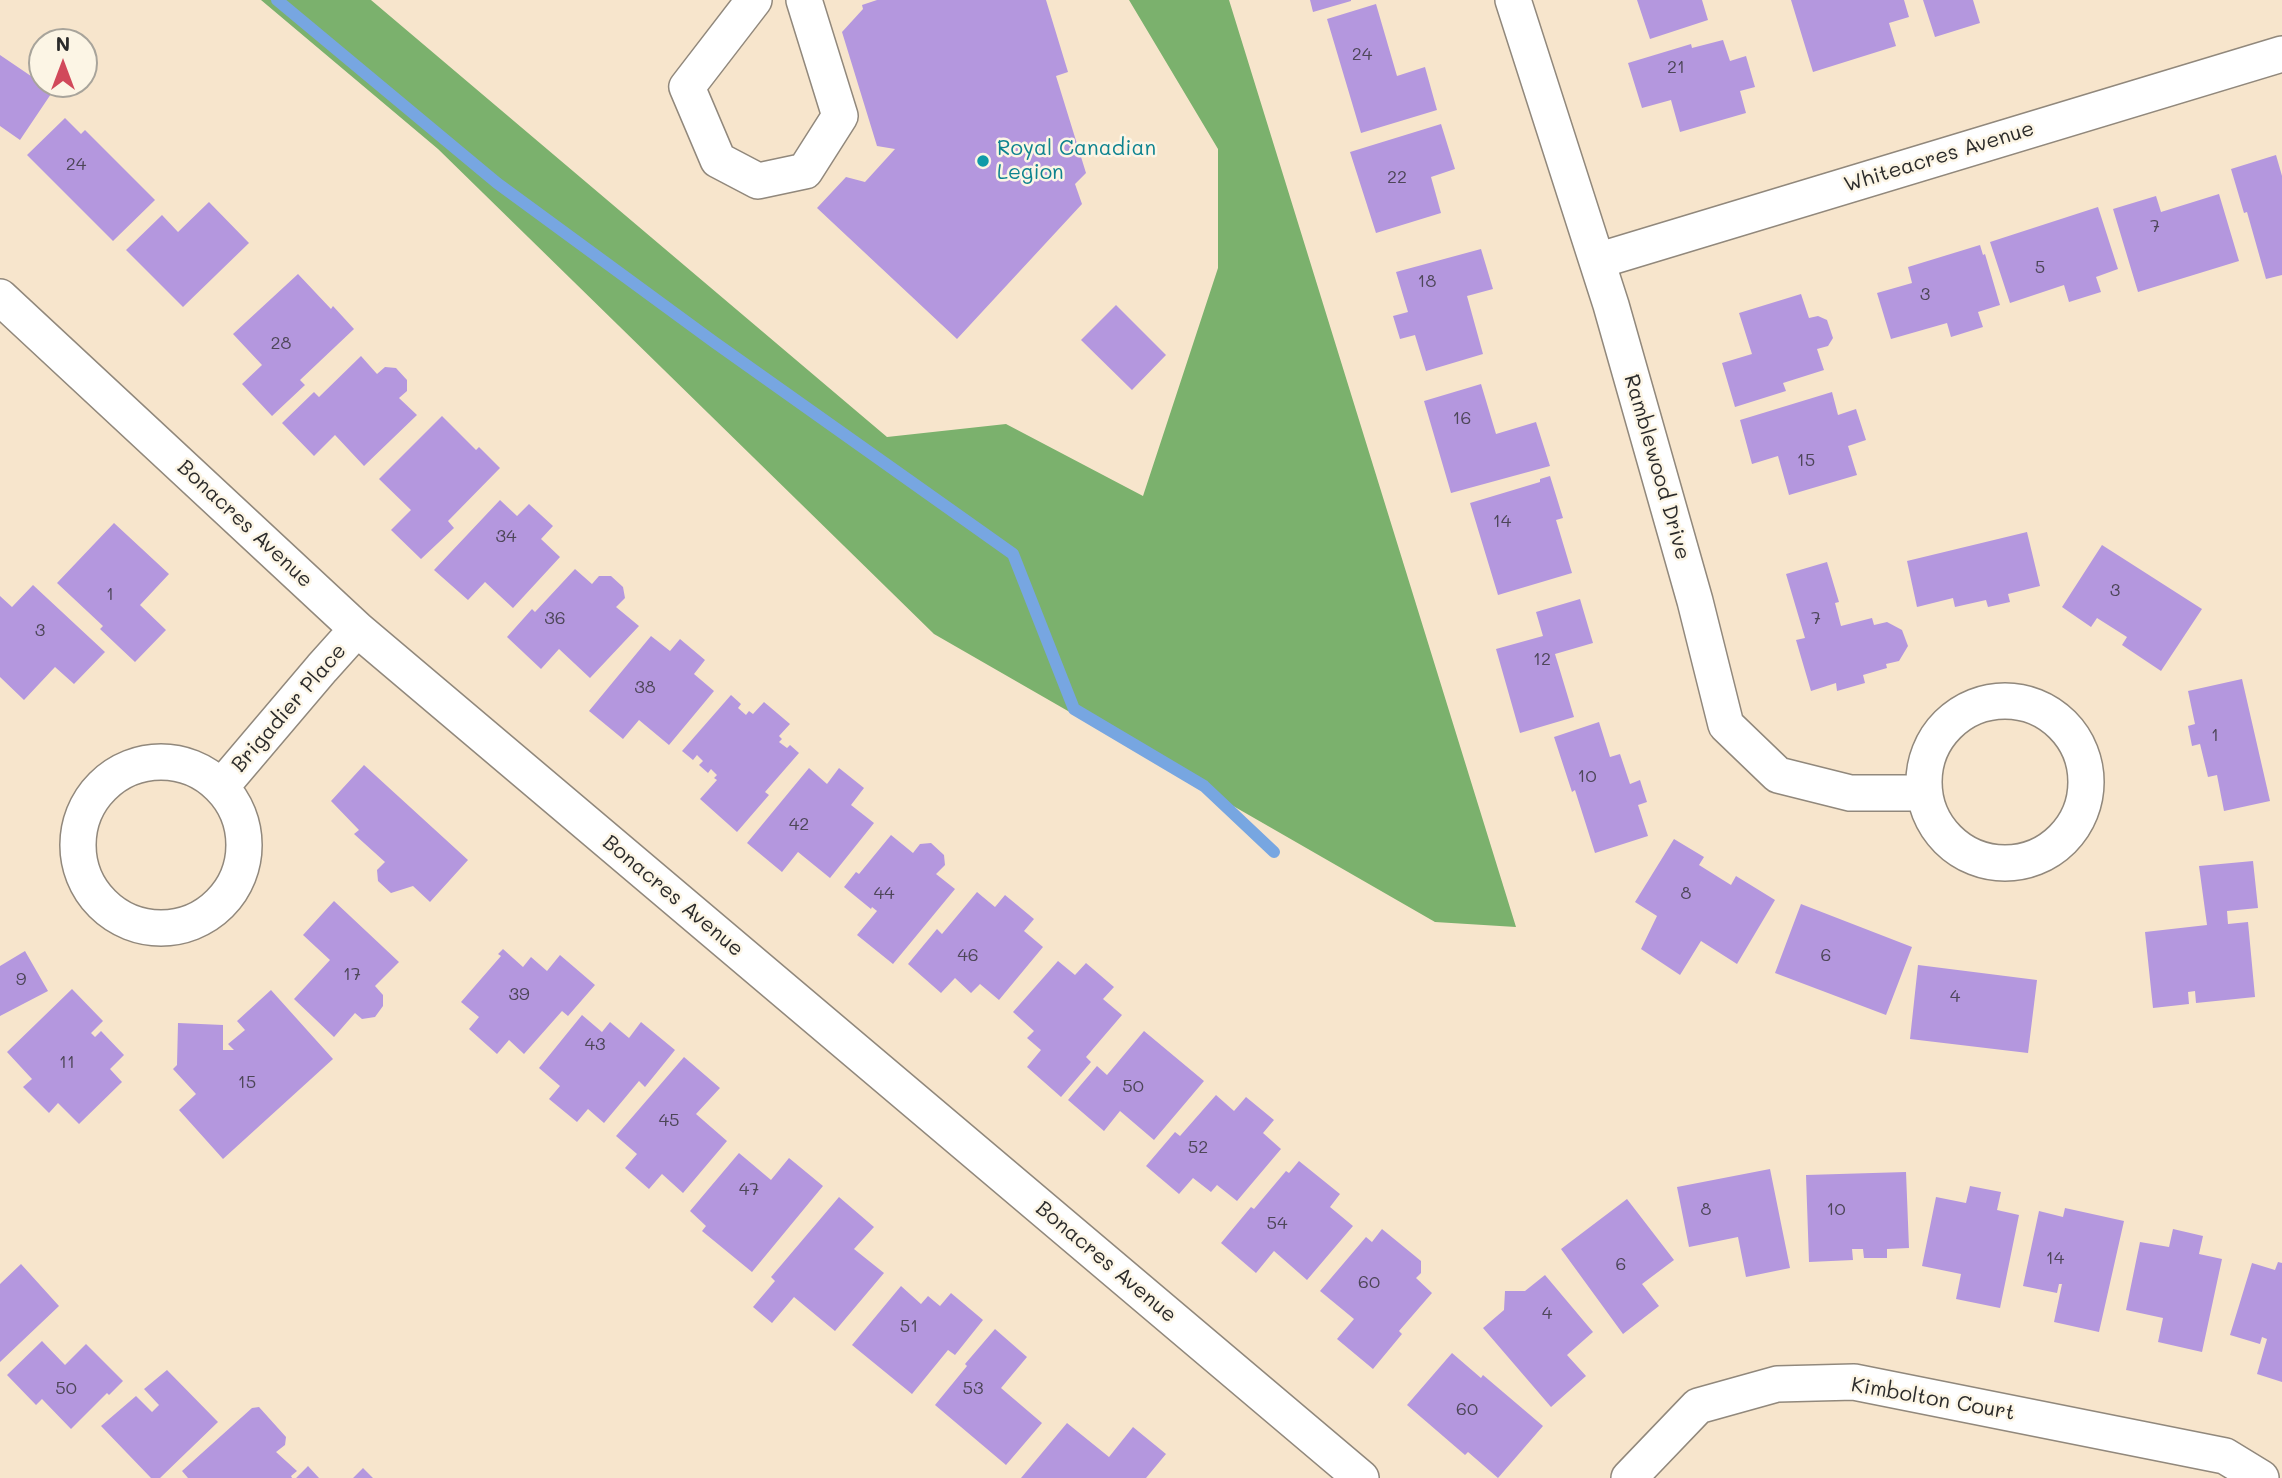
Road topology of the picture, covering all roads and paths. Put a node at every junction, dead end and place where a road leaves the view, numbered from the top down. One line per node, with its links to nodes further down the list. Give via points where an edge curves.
1 (754, 0): 2 (street, via 687,87 718,160 758,181 806,171 840,116)
2 (804, 0)
3 (1513, 0): 5 (street, Ramblewood Drive)
4 (2282, 54): 5 (street, Whiteacres Avenue)
5 (1597, 261): 9 (street, Ramblewood Drive, via 1726,725 1778,775 1850,793)
6 (0, 297): 7 (street, Bonacres Avenue)
7 (357, 629): 8 (street, Brigadier Place); 10 (street, Bonacres Avenue)
8 (221, 787): 8 (street, Brigadier Place, via 200,771 174,762 147,762 121,771 100,787 84,809 77,835 78,862 88,887 106,909 131,923 158,929 186,925 211,912 231,892 242,865 244,838 237,810)
9 (1924, 793): 9 (street, via 1932,819 1948,841 1971,856 1998,863 2025,861 2050,850 2070,831 2082,806 2086,780 2081,755 2068,731 2049,714 2025,703 1998,701 1973,707 1950,722 1933,742 1924,767)
10 (1361, 1478)
11 (1629, 1478): 12 (street, Kimbolton Court, via 1698,1406 1777,1384 1854,1382 2225,1456)
12 (2261, 1478)

